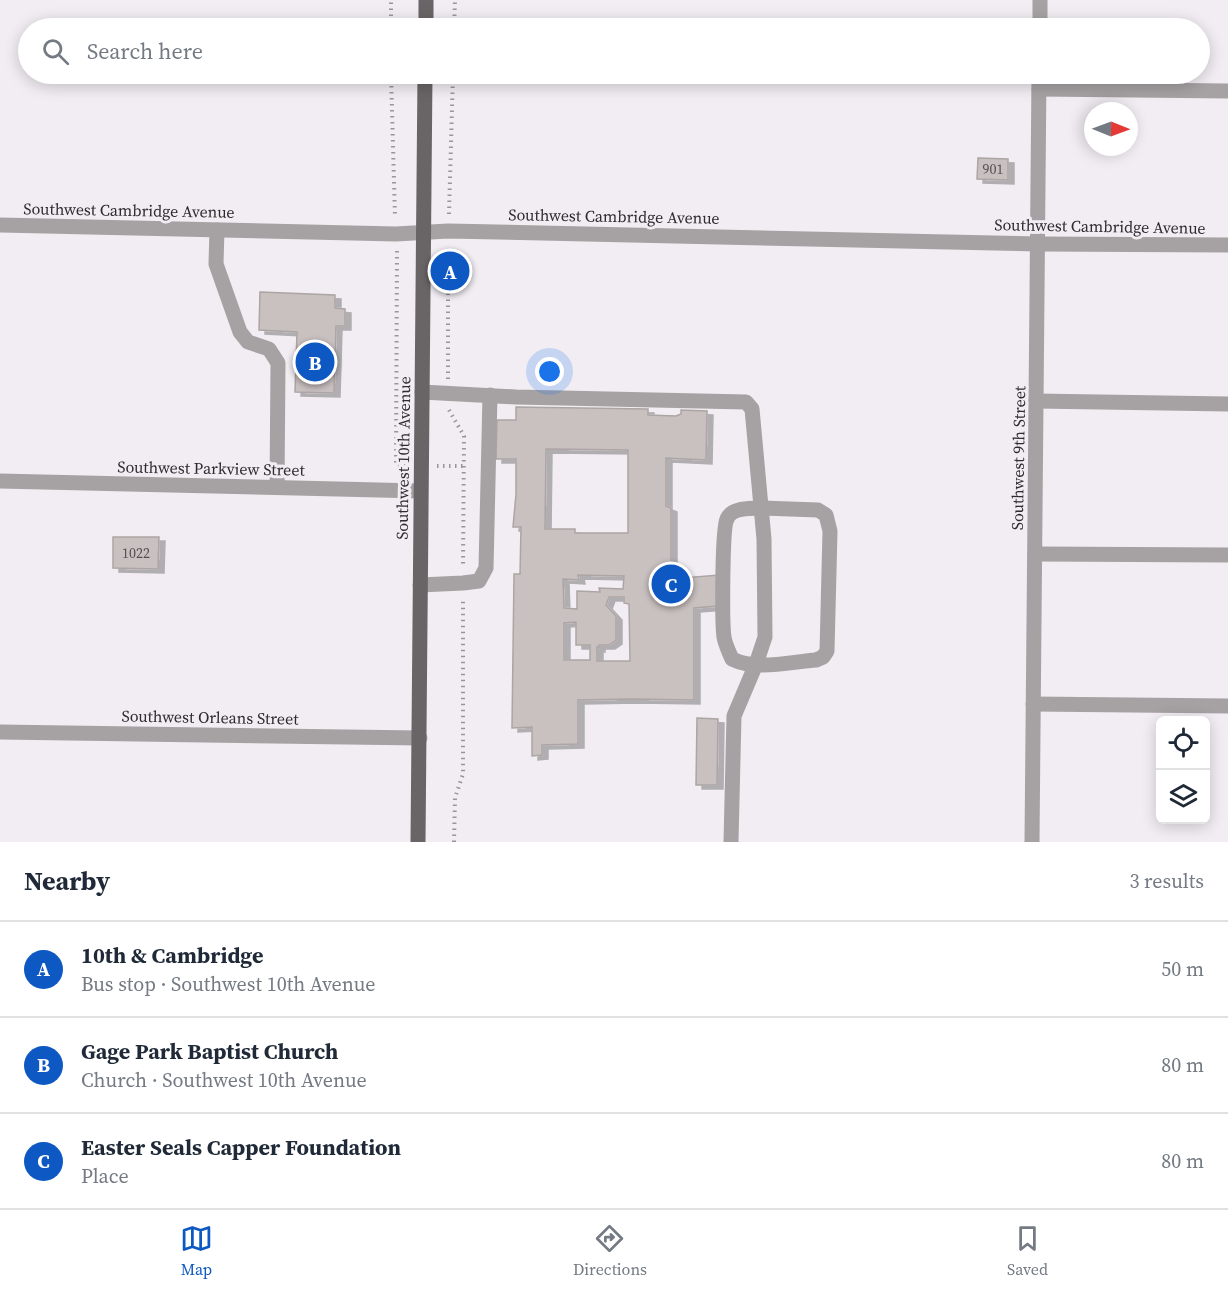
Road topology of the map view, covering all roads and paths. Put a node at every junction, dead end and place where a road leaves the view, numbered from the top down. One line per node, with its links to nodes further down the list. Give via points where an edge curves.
1 (391, 0): 5 (path)
2 (426, 0): 6 (main road)
3 (455, 0): 7 (path)
4 (1040, 0): 8 (street)
5 (391, 18)
6 (426, 18)
7 (454, 18)
8 (1040, 18)
9 (391, 84): 19 (path)
10 (426, 84): 17 (main road, Southwest 10th Avenue)
11 (453, 84): 18 (path)
12 (1039, 84): 20 (street, Southwest 9th Street)
13 (1096, 84): 14 (street)
14 (1228, 91)
15 (0, 225): 16 (street, Southwest Cambridge Avenue)
16 (217, 230): 19 (street, Southwest Cambridge Avenue); 30 (street, via 216,264 240,332 248,342 269,349 278,363)
17 (424, 231): 18 (street, Southwest Cambridge Avenue); 19 (street, Southwest Cambridge Avenue); 22 (main road, Southwest 10th Avenue)
18 (448, 231): 20 (street, Southwest Cambridge Avenue); 23 (path)
19 (396, 234): 27 (path, via 396,465)
20 (1039, 244): 21 (street, Southwest Cambridge Avenue); 25 (street, Southwest 9th Street)
21 (1228, 246)
22 (422, 392): 23 (street); 27 (main road, Southwest 10th Avenue)
23 (448, 393): 24 (street); 28 (path, via 448,409 464,436)
24 (490, 395): 32 (street, via 746,402 752,409); 35 (street, via 486,568 479,580)
25 (1036, 401): 26 (street); 33 (street, Southwest 9th Street)
26 (1228, 404)
27 (421, 466): 28 (path); 31 (main road, Southwest 10th Avenue)
28 (464, 466): 35 (path)
29 (0, 481): 30 (street, Southwest Parkview Street)
30 (277, 487): 31 (street, Southwest Parkview Street)
31 (420, 491): 36 (main road, Southwest 10th Avenue)
32 (761, 508): 37 (street, via 765,637); 37 (street, via 732,513 726,520 724,545 724,638 732,659); 37 (street, via 818,510 826,515 830,531 827,651 816,660)
33 (1035, 554): 34 (street); 38 (street, Southwest 9th Street)
34 (1228, 555)
35 (463, 583): 36 (street); 43 (path, via 463,774 455,798)
36 (420, 585): 41 (main road, Southwest 10th Avenue)
37 (756, 664): 44 (street, via 734,716)
38 (1033, 704): 39 (street); 45 (street, Southwest 9th Street)
39 (1228, 706)
40 (0, 732): 41 (street, Southwest Orleans Street)
41 (420, 738): 42 (main road, Southwest 10th Avenue)
42 (418, 842)
43 (454, 842)
44 (731, 842)
45 (1032, 842)

